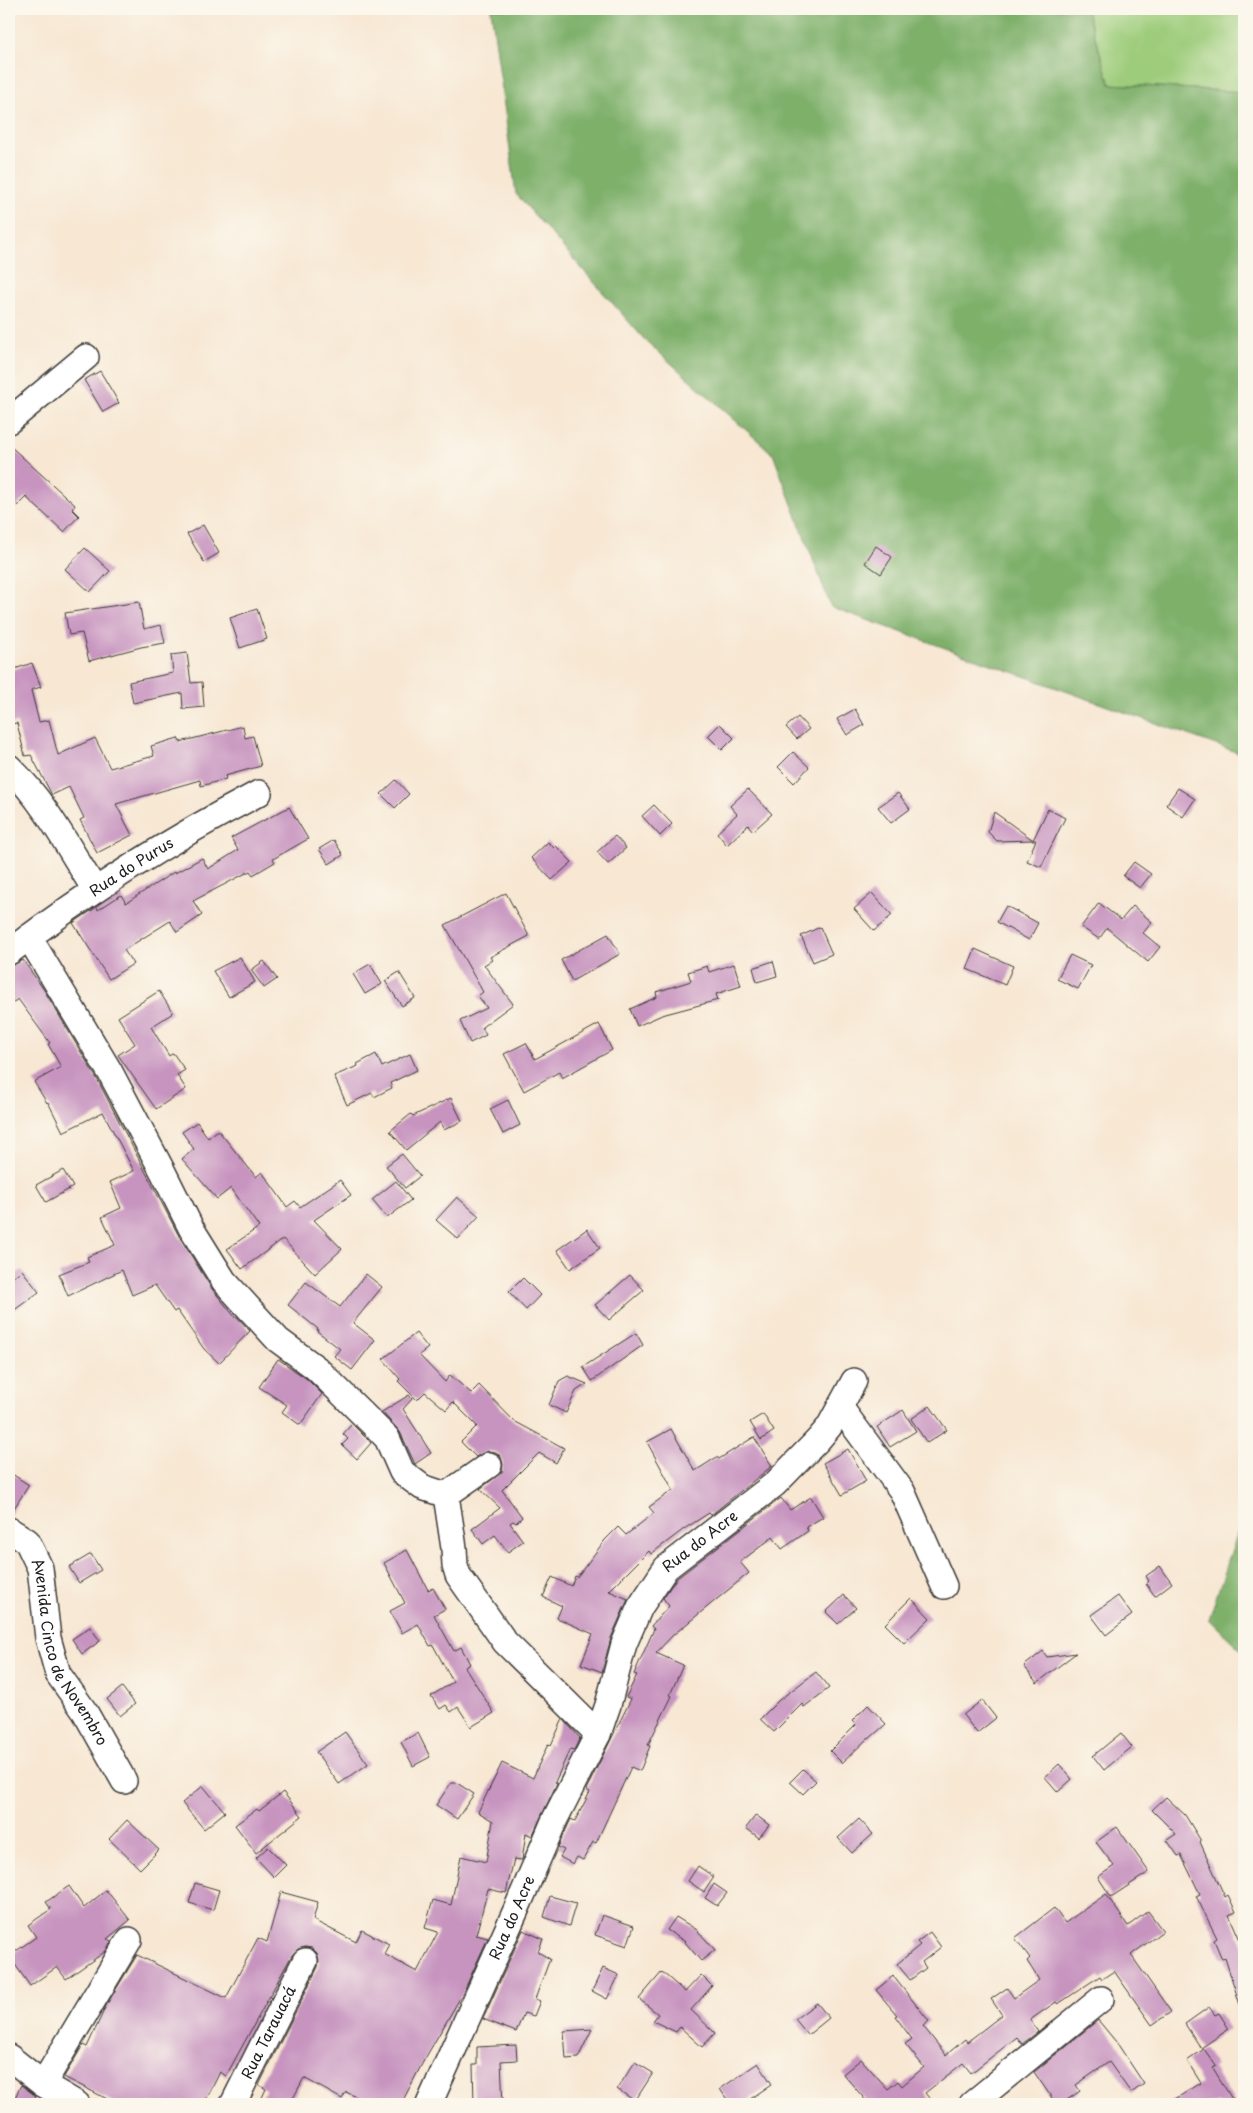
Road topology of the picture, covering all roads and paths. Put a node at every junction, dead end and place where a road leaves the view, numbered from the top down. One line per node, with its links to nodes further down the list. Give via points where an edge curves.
1 (86, 357): 2 (street)
2 (9, 421)
3 (9, 767): 5 (street, via 49,815)
4 (259, 793): 5 (street, Rua do Purus, via 196,826)
5 (94, 890): 6 (street, Rua do Purus)
6 (28, 937): 7 (street, Rua do Purus); 11 (street, via 110,1072 191,1228 224,1281 278,1340 316,1368 387,1438 402,1472 422,1487)
7 (9, 952)
8 (854, 1381): 9 (street, Rua do Acre)
9 (840, 1407): 13 (street, via 902,1491); 14 (street, Rua do Acre, via 818,1440 775,1484 666,1568 640,1607 624,1644)
10 (489, 1465): 11 (street)
11 (446, 1495): 14 (street, via 458,1575 505,1642)
12 (9, 1530): 15 (street, Avenida Cinco de Novembro, via 27,1541 40,1568 48,1638 58,1674 85,1712)
13 (944, 1586)
14 (598, 1734): 23 (street, Rua do Acre, via 555,1819)
15 (124, 1781)
16 (129, 1940): 20 (street)
17 (306, 1961): 22 (street, Rua Tarauacá)
18 (1102, 1999): 24 (street)
19 (9, 2057): 20 (street)
20 (43, 2084): 21 (street)
21 (77, 2104)
22 (233, 2104)
23 (429, 2104)
24 (972, 2104)

